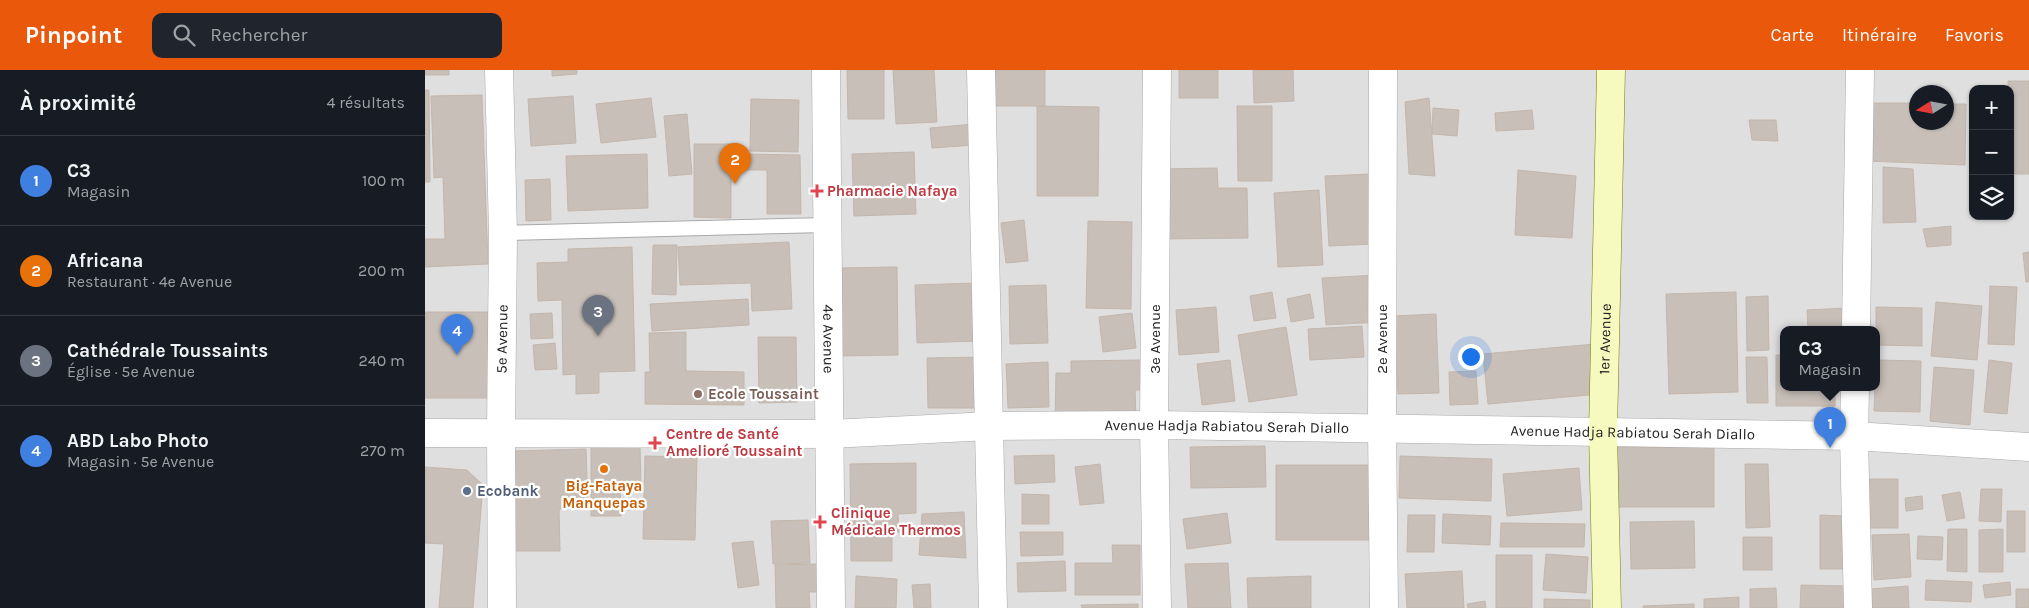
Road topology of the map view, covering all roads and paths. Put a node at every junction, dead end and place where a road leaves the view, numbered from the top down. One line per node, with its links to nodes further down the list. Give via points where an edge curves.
1 (499, 70): 9 (street, 5e Avenue)
2 (826, 70): 8 (street, 4e Avenue)
3 (981, 70): 13 (street)
4 (1157, 70): 12 (street, 3e Avenue)
5 (1383, 70): 14 (street, 2e Avenue)
6 (1611, 70): 15 (street, 1er Avenue)
7 (1860, 70): 10 (street)
8 (826, 225): 9 (lane); 18 (street, 4e Avenue)
9 (503, 233): 17 (street, 5e Avenue)
10 (1856, 326)
11 (1855, 391): 19 (street)
12 (1154, 425): 13 (street, Avenue Hadja Rabiatou Serah Diallo); 14 (street, Avenue Hadja Rabiatou Serah Diallo); 24 (street, 3e Avenue)
13 (989, 426): 18 (street, Avenue Hadja Rabiatou Serah Diallo); 23 (street)
14 (1382, 428): 15 (street, Avenue Hadja Rabiatou Serah Diallo); 25 (street, 2e Avenue)
15 (1603, 432): 19 (street, Avenue Hadja Rabiatou Serah Diallo); 26 (street, 1er Avenue)
16 (425, 433): 17 (street, Avenue Hadja Rabiatou Serah Diallo)
17 (501, 433): 18 (street, Avenue Hadja Rabiatou Serah Diallo); 21 (street, 5e Avenue)
18 (831, 434): 22 (street, 4e Avenue)
19 (1854, 436): 20 (street, Avenue Hadja Rabiatou Serah Diallo); 27 (street)
20 (2029, 447)
21 (502, 608)
22 (831, 608)
23 (993, 608)
24 (1157, 608)
25 (1384, 608)
26 (1607, 608)
27 (1857, 608)

